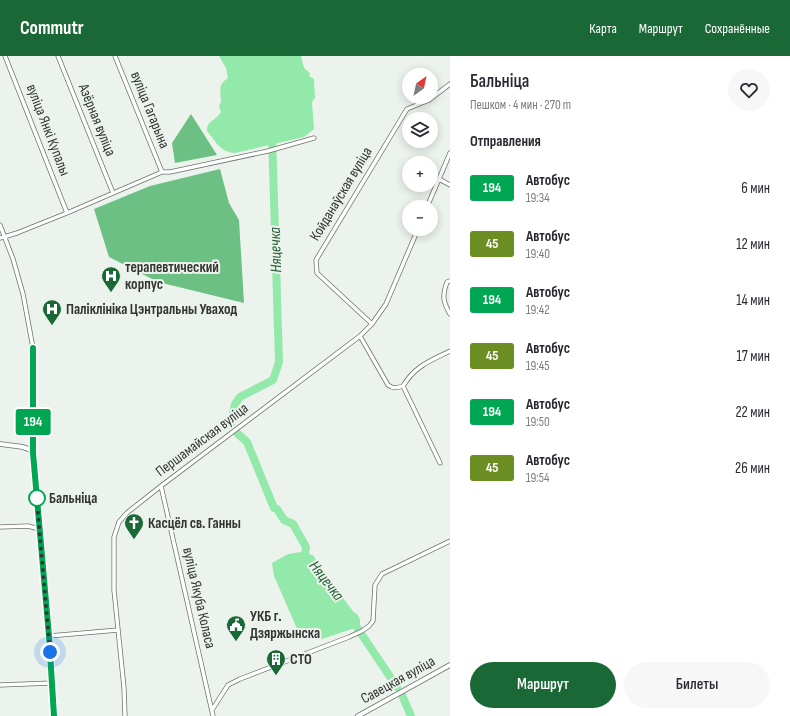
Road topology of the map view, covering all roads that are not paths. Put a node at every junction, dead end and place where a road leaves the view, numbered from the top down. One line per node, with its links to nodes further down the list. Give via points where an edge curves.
1 (5, 56): 12 (street, вуліца Янкі Купалы)
2 (58, 56): 10 (street, Азёрная вуліца)
3 (115, 56): 7 (street, вуліца Гагарына)
4 (450, 84): 19 (street, Койданаўская вуліца, via 429,100 407,109 316,260 317,273)
5 (314, 138): 7 (street, via 268,151)
6 (450, 153): 8 (street)
7 (162, 172): 10 (street)
8 (439, 179): 9 (street); 11 (street)
9 (450, 185)
10 (113, 194): 12 (street)
11 (430, 200)
12 (67, 214): 16 (street)
13 (0, 225): 16 (street)
14 (415, 236): 19 (street, Першамайская вуліца, via 391,293)
15 (0, 238): 16 (street)
16 (5, 238): 24 (street, via 23,294 33,348)
17 (450, 281): 18 (street, via 447,282 443,293)
18 (450, 314)
19 (372, 324): 20 (street, Першамайская вуліца)
20 (360, 336): 22 (street, via 388,385 392,388); 26 (street, Першамайская вуліца)
21 (450, 351): 22 (street, via 421,365)
22 (403, 386): 25 (street)
23 (0, 444): 24 (street, via 26,447)
24 (33, 453): 28 (street)
25 (440, 463)
26 (161, 486): 30 (street, Першамайская вуліца, via 128,512 116,530 114,590); 35 (street, вуліца Якуба Коласа)
27 (0, 527): 28 (street, via 28,526)
28 (40, 529): 31 (street)
29 (450, 541): 35 (street, via 382,574 375,586 373,620 362,631 228,685)
30 (118, 630): 31 (street); 37 (street, Першамайская вуліца)
31 (49, 636): 33 (street)
32 (450, 665): 39 (street, Савецкая вуліца)
33 (52, 683): 34 (street); 36 (street)
34 (0, 685)
35 (212, 710): 38 (street, вуліца Якуба Коласа)
36 (54, 716)
37 (125, 716)
38 (213, 716)
39 (358, 716)

